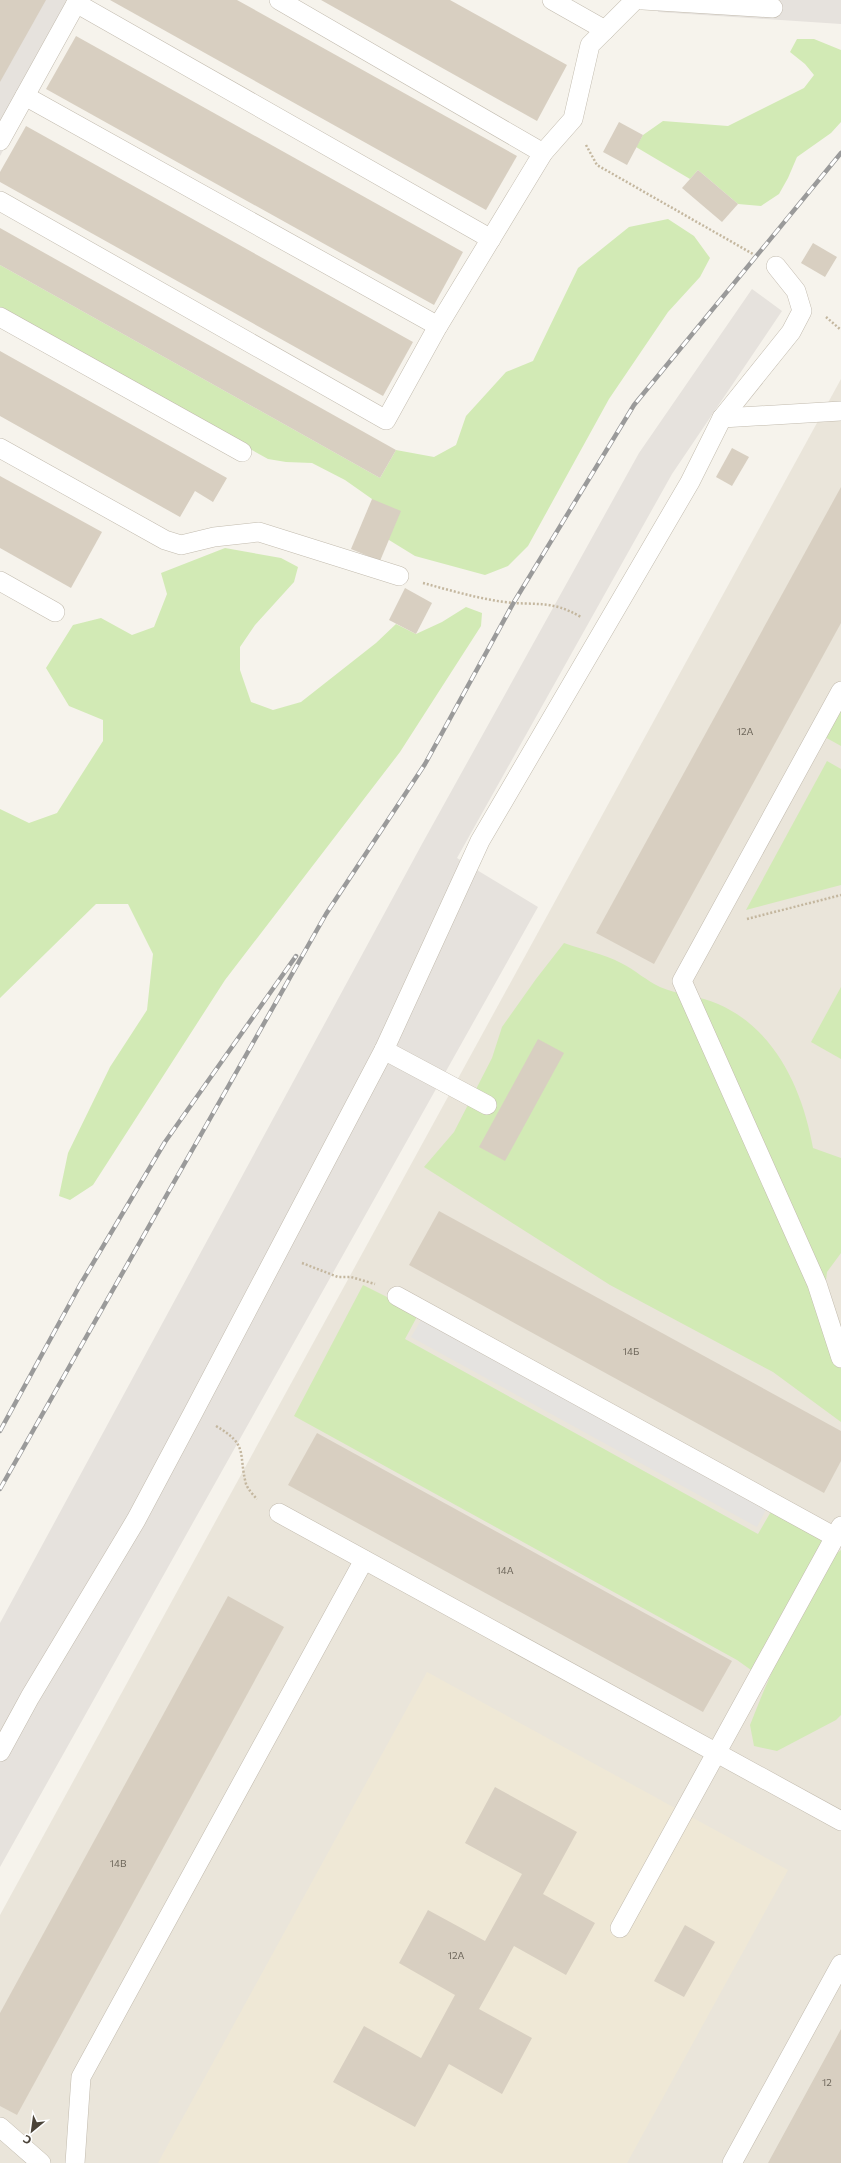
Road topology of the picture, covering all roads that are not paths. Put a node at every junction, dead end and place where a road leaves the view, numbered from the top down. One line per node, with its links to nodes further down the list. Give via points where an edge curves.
1 (279, 0): 10 (lane)
2 (552, 0): 7 (lane)
3 (635, 0): 7 (lane)
4 (643, 0): 6 (lane)
5 (77, 2): 8 (lane); 12 (lane)
6 (773, 8)
7 (605, 30): 10 (lane, via 590,46 573,119)
8 (25, 96): 9 (lane); 15 (lane)
9 (0, 141)
10 (543, 153): 12 (lane)
11 (0, 201): 15 (lane, via 386,420)
12 (492, 239): 15 (lane)
13 (776, 266): 17 (lane, via 796,291 802,311 791,332)
14 (0, 317): 19 (lane)
15 (438, 326)
16 (841, 411): 17 (lane)
17 (722, 418): 24 (lane, via 690,482 480,841)
18 (0, 448): 20 (lane, via 165,540 181,545 214,536 259,532)
19 (242, 452)
20 (399, 576)
21 (0, 581): 22 (lane)
22 (55, 612)
23 (841, 691): 27 (lane, via 682,981 817,1284)
24 (384, 1050): 25 (lane); 31 (lane, via 136,1520)
25 (487, 1104)
26 (396, 1296): 29 (lane)
27 (841, 1358)
28 (279, 1513): 30 (lane)
29 (838, 1531): 32 (lane)
30 (364, 1560): 32 (lane); 38 (lane, via 81,2077)
31 (0, 1752)
32 (717, 1753): 33 (lane); 34 (lane)
33 (841, 1821)
34 (620, 1928)
35 (841, 1964): 39 (lane)
36 (0, 2127): 37 (lane)
37 (41, 2163)
38 (75, 2163)
39 (732, 2163)

